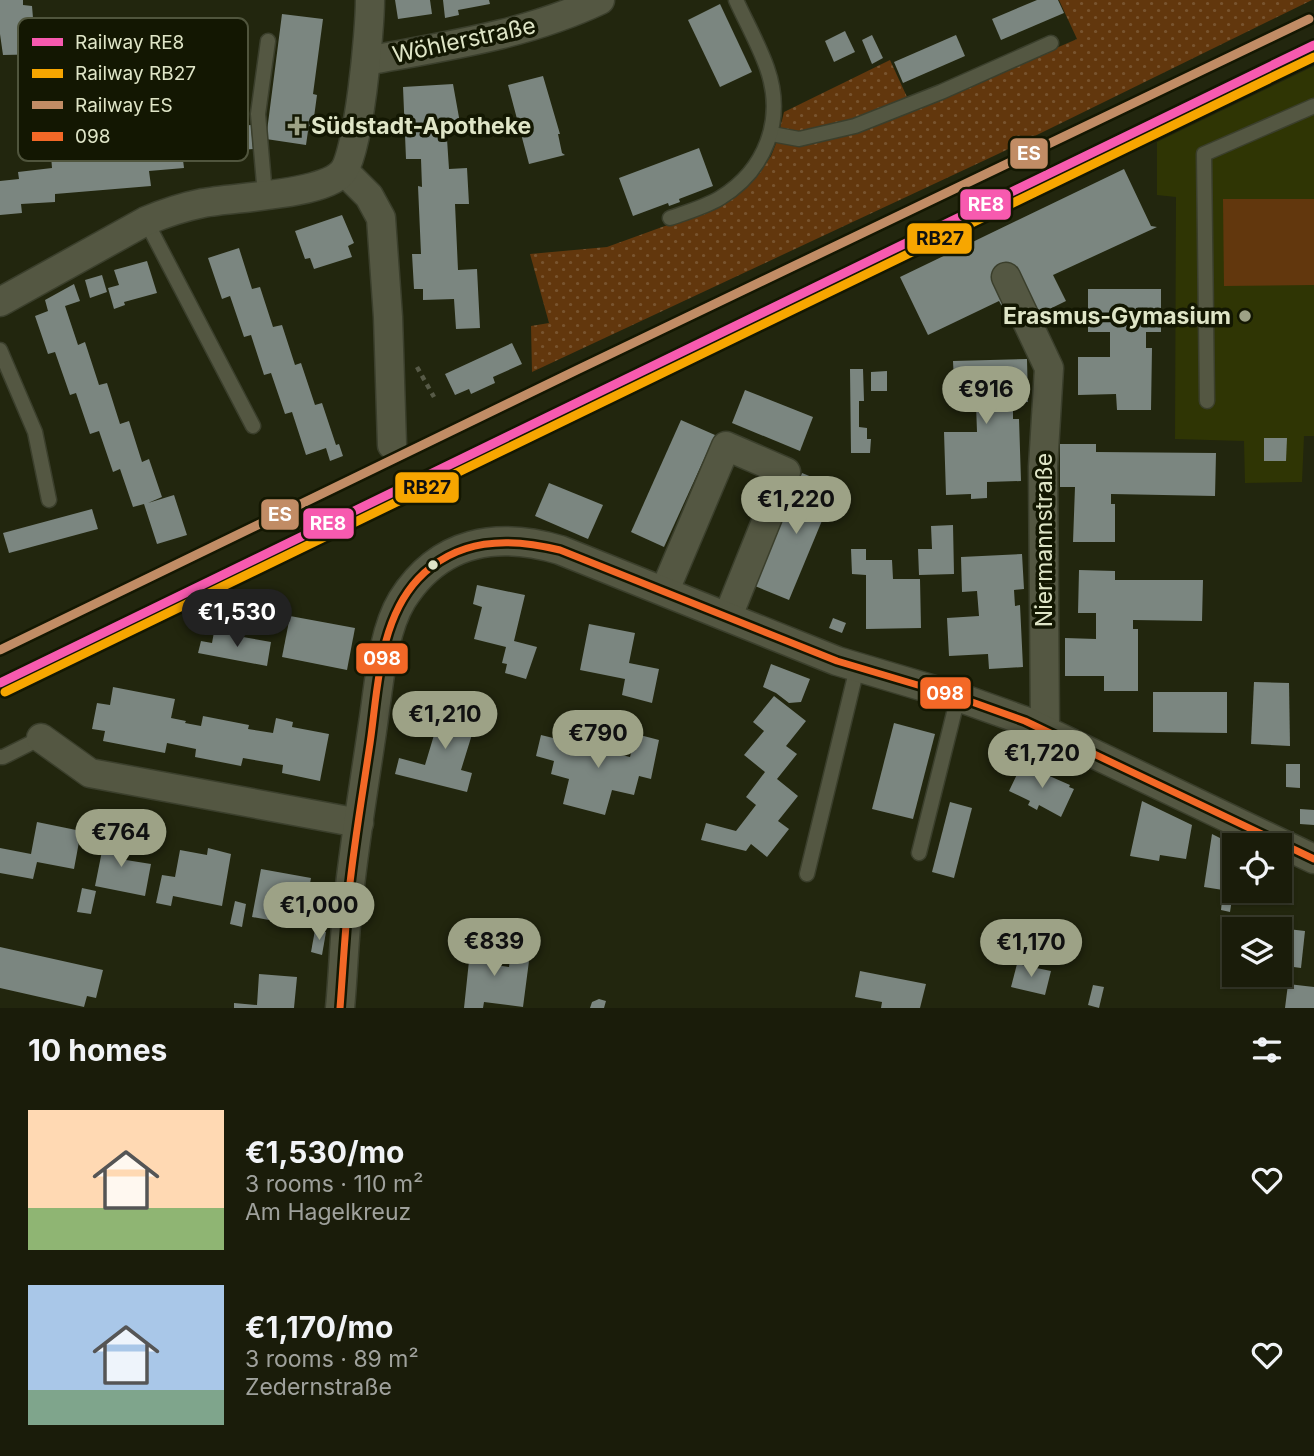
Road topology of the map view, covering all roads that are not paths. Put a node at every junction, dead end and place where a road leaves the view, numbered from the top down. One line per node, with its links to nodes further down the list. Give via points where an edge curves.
1 (370, 0): 6 (street)
2 (600, 0): 6 (street, Wöhlerstraße, via 558,19 493,38)
3 (736, 0): 8 (lane, via 768,70 775,106)
4 (268, 41): 10 (lane, via 258,114)
5 (1051, 43): 8 (lane, via 855,126 799,139)
6 (366, 61): 9 (street)
7 (1314, 106): 16 (lane, via 1204,154)
8 (772, 134): 11 (lane, via 758,161 738,184 708,204)
9 (344, 171): 10 (street, via 316,186); 18 (street, via 369,195 383,228)
10 (265, 195): 12 (street, via 198,204)
11 (670, 218)
12 (146, 220): 14 (street); 17 (lane)
13 (1006, 277): 24 (street, Niermannstraße, via 1049,368 1043,481)
14 (0, 302)
15 (0, 351): 19 (lane, via 34,432)
16 (1207, 401)
17 (253, 426)
18 (392, 445)
19 (49, 500)
20 (665, 590): 21 (street); 21 (street, via 726,446 786,472); 27 (street, via 530,542 500,540 464,549 435,565 412,586 390,631)
21 (728, 616): 22 (street)
22 (857, 668): 23 (street); 30 (lane)
23 (958, 697): 24 (street); 28 (lane)
24 (1045, 730): 29 (street)
25 (41, 738): 26 (lane); 27 (street, via 90,773)
26 (0, 757)
27 (359, 823): 31 (street)
28 (919, 853)
29 (1314, 859)
30 (807, 874)
31 (340, 1008)

